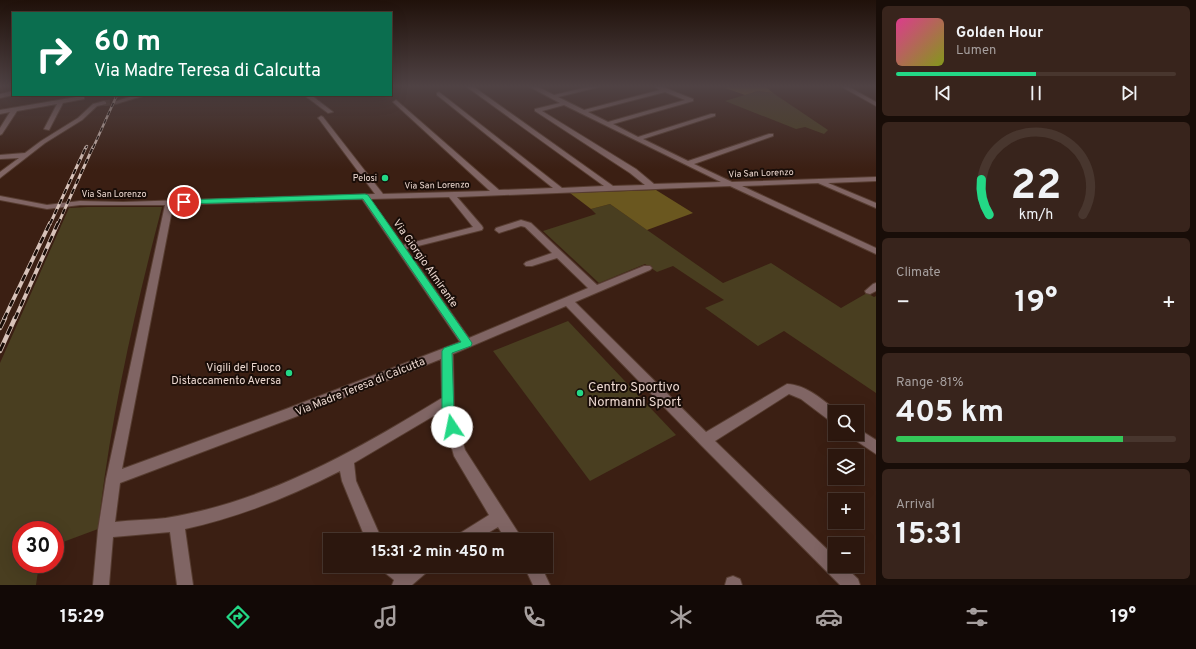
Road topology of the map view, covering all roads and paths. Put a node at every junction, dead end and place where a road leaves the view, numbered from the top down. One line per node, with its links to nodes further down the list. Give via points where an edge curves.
1 (12, 114): 14 (street)
2 (55, 114): 13 (street)
3 (85, 114): 17 (street)
4 (410, 114): 27 (street)
5 (465, 114): 26 (street)
6 (508, 114): 25 (street)
7 (544, 114): 24 (street)
8 (587, 114): 12 (street)
9 (641, 114): 12 (street)
10 (713, 115): 16 (street)
11 (322, 118): 30 (street)
12 (607, 124): 16 (street)
13 (47, 129)
14 (0, 133)
15 (770, 135): 19 (street)
16 (637, 139): 19 (street)
17 (26, 155): 18 (street); 20 (street)
18 (0, 157)
19 (688, 164): 23 (street)
20 (0, 176)
21 (876, 179): 22 (street, Via San Lorenzo)
22 (818, 181): 23 (street, Via San Lorenzo); 33 (street)
23 (732, 184): 24 (street, Via San Lorenzo); 36 (street)
24 (653, 186): 25 (street, Via San Lorenzo)
25 (611, 188): 26 (street, Via San Lorenzo)
26 (560, 190): 27 (street, Via San Lorenzo)
27 (497, 193): 28 (street, Via San Lorenzo)
28 (451, 195): 30 (street, Via San Lorenzo); 35 (street, via 479,228)
29 (365, 196): 30 (street, Via San Lorenzo); 32 (street, Via San Lorenzo); 35 (street, Via Giorgio Almirante)
30 (381, 196)
31 (0, 198): 32 (street, Via San Lorenzo, via 48,207)
32 (169, 203): 50 (street)
33 (876, 206)
34 (499, 230): 37 (street, via 521,223 528,225)
35 (401, 248): 42 (street, Via Giorgio Almirante)
36 (876, 251)
37 (559, 254): 38 (street); 40 (street)
38 (529, 264)
39 (647, 268): 40 (street, Via Madre Teresa di Calcutta)
40 (596, 289): 41 (street, Via Madre Teresa di Calcutta)
41 (567, 300): 42 (street, Via Madre Teresa di Calcutta); 47 (street)
42 (467, 343): 43 (street, Via Madre Teresa di Calcutta)
43 (447, 351): 44 (street); 50 (street, Via Madre Teresa di Calcutta, via 265,424)
44 (448, 400): 49 (street, via 400,432); 51 (street, via 448,414 459,452)
45 (828, 412): 47 (street, via 801,392 787,389)
46 (864, 439): 48 (street)
47 (705, 440): 64 (street)
48 (876, 448)
49 (347, 460): 52 (street, via 287,488 224,512); 54 (street, via 347,472)
50 (113, 479): 53 (street)
51 (500, 517): 55 (street); 56 (street)
52 (176, 522): 53 (street); 62 (street)
53 (106, 530): 61 (street)
54 (371, 533)
55 (474, 533)
56 (511, 533)
57 (396, 573): 60 (street)
58 (413, 573): 60 (street)
59 (536, 573): 63 (street)
60 (403, 582)
61 (101, 585)
62 (185, 585)
63 (542, 585)
64 (852, 585)

